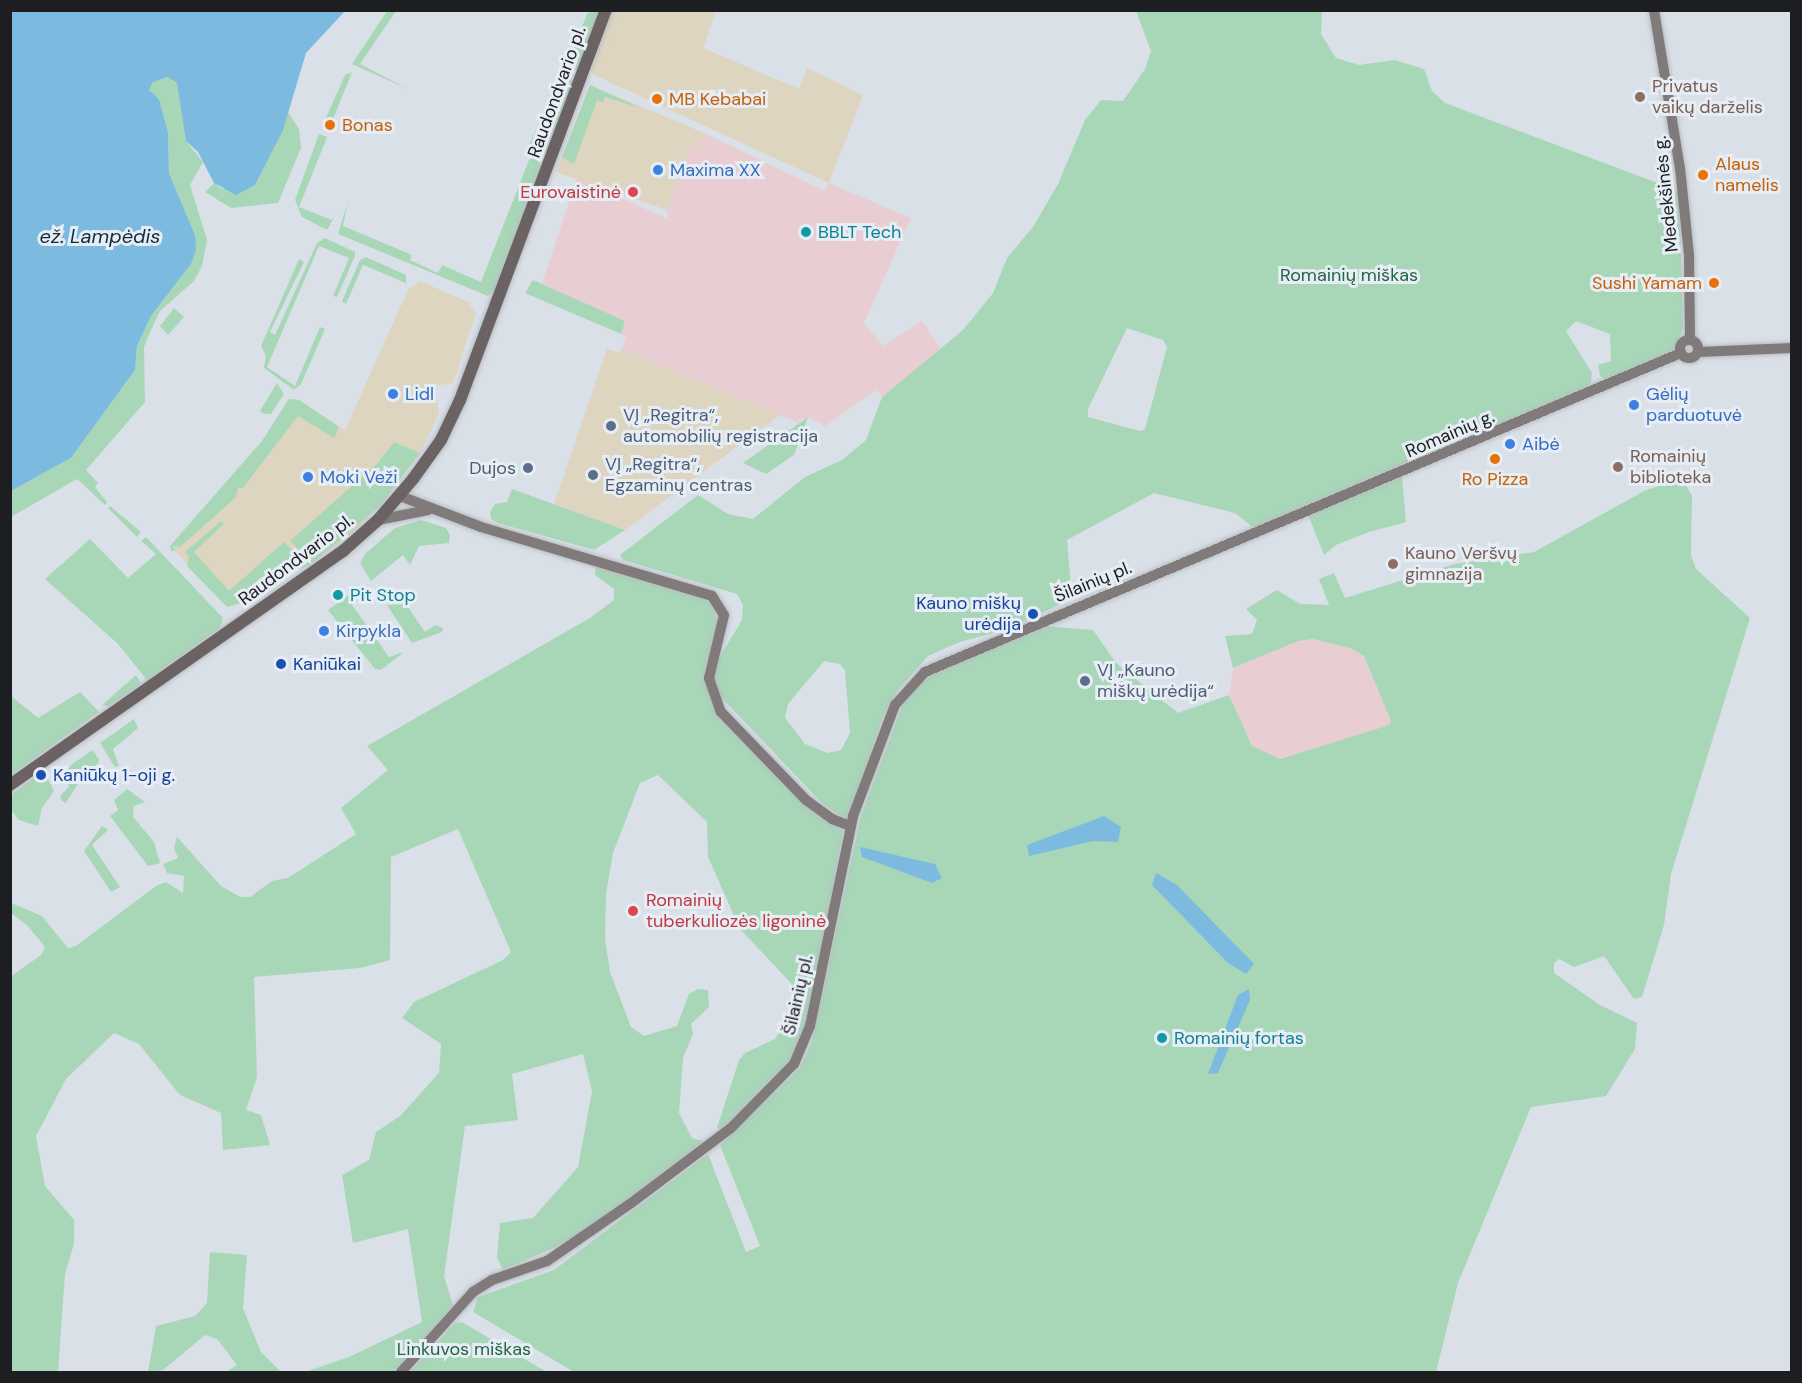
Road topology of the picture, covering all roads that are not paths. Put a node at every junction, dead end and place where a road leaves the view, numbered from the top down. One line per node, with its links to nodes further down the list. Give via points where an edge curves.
1 (606, 10): 7 (main road, Raudondvario pl., via 454,414 431,455)
2 (1654, 10): 3 (main road, Medekšinės g., via 1680,168 1689,255)
3 (1690, 340): 5 (main road); 6 (main road, via 1682,344)
4 (1791, 348): 5 (main road)
5 (1698, 352): 6 (main road, via 1688,358)
6 (1681, 353): 10 (main road, Romainių g.)
7 (400, 496): 8 (main road); 9 (main road, Raudondvario pl.)
8 (429, 510): 9 (main road); 12 (main road, via 712,596 724,615 709,678 721,712 806,800 832,819)
9 (378, 520): 11 (main road, Raudondvario pl., via 292,588)
10 (1232, 544): 12 (main road, Šilainių pl., via 925,672 903,693 891,713)
11 (10, 785)
12 (850, 826): 13 (main road, Šilainių pl., via 813,1011 794,1064 731,1128 630,1204 548,1261 492,1280 473,1292)
13 (401, 1372)

